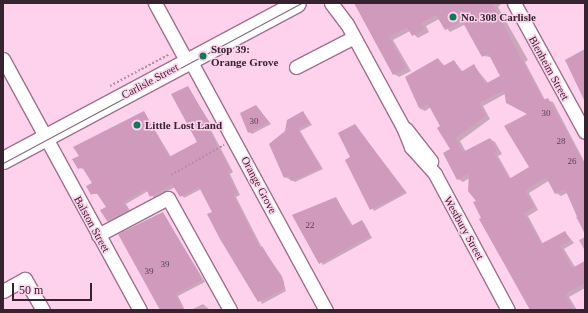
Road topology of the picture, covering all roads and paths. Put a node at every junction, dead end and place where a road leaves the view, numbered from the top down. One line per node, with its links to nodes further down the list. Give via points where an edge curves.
1 (155, 3): 10 (street, Orange Grove)
2 (297, 3): 10 (main road, Carlisle Street)
3 (331, 3): 6 (street, Westbury Street)
4 (339, 3): 6 (street, Westbury Street)
5 (514, 3): 13 (street, Blenheim Street)
6 (347, 24): 7 (street, Westbury Street)
7 (354, 37): 11 (street); 19 (street, Westbury Street, via 403,127 411,147 435,174)
8 (169, 46): 12 (path, via 172,53)
9 (3, 59): 14 (street, Balston Street)
10 (189, 61): 14 (main road, Carlisle Street); 15 (street, Orange Grove)
11 (296, 67)
12 (103, 90)
13 (585, 132)
14 (45, 137): 16 (main road, Carlisle Street); 18 (street, Balston Street)
15 (234, 140): 17 (path); 24 (street, Orange Grove)
16 (3, 160)
17 (171, 175)
18 (98, 235): 22 (street, Balston Street); 23 (street, via 168,198)
19 (494, 283): 25 (street, Westbury Street); 26 (street, Westbury Street)
20 (3, 291): 21 (street, via 25,279)
21 (43, 310)
22 (140, 310)
23 (230, 310)
24 (326, 310)
25 (502, 310)
26 (508, 310)

